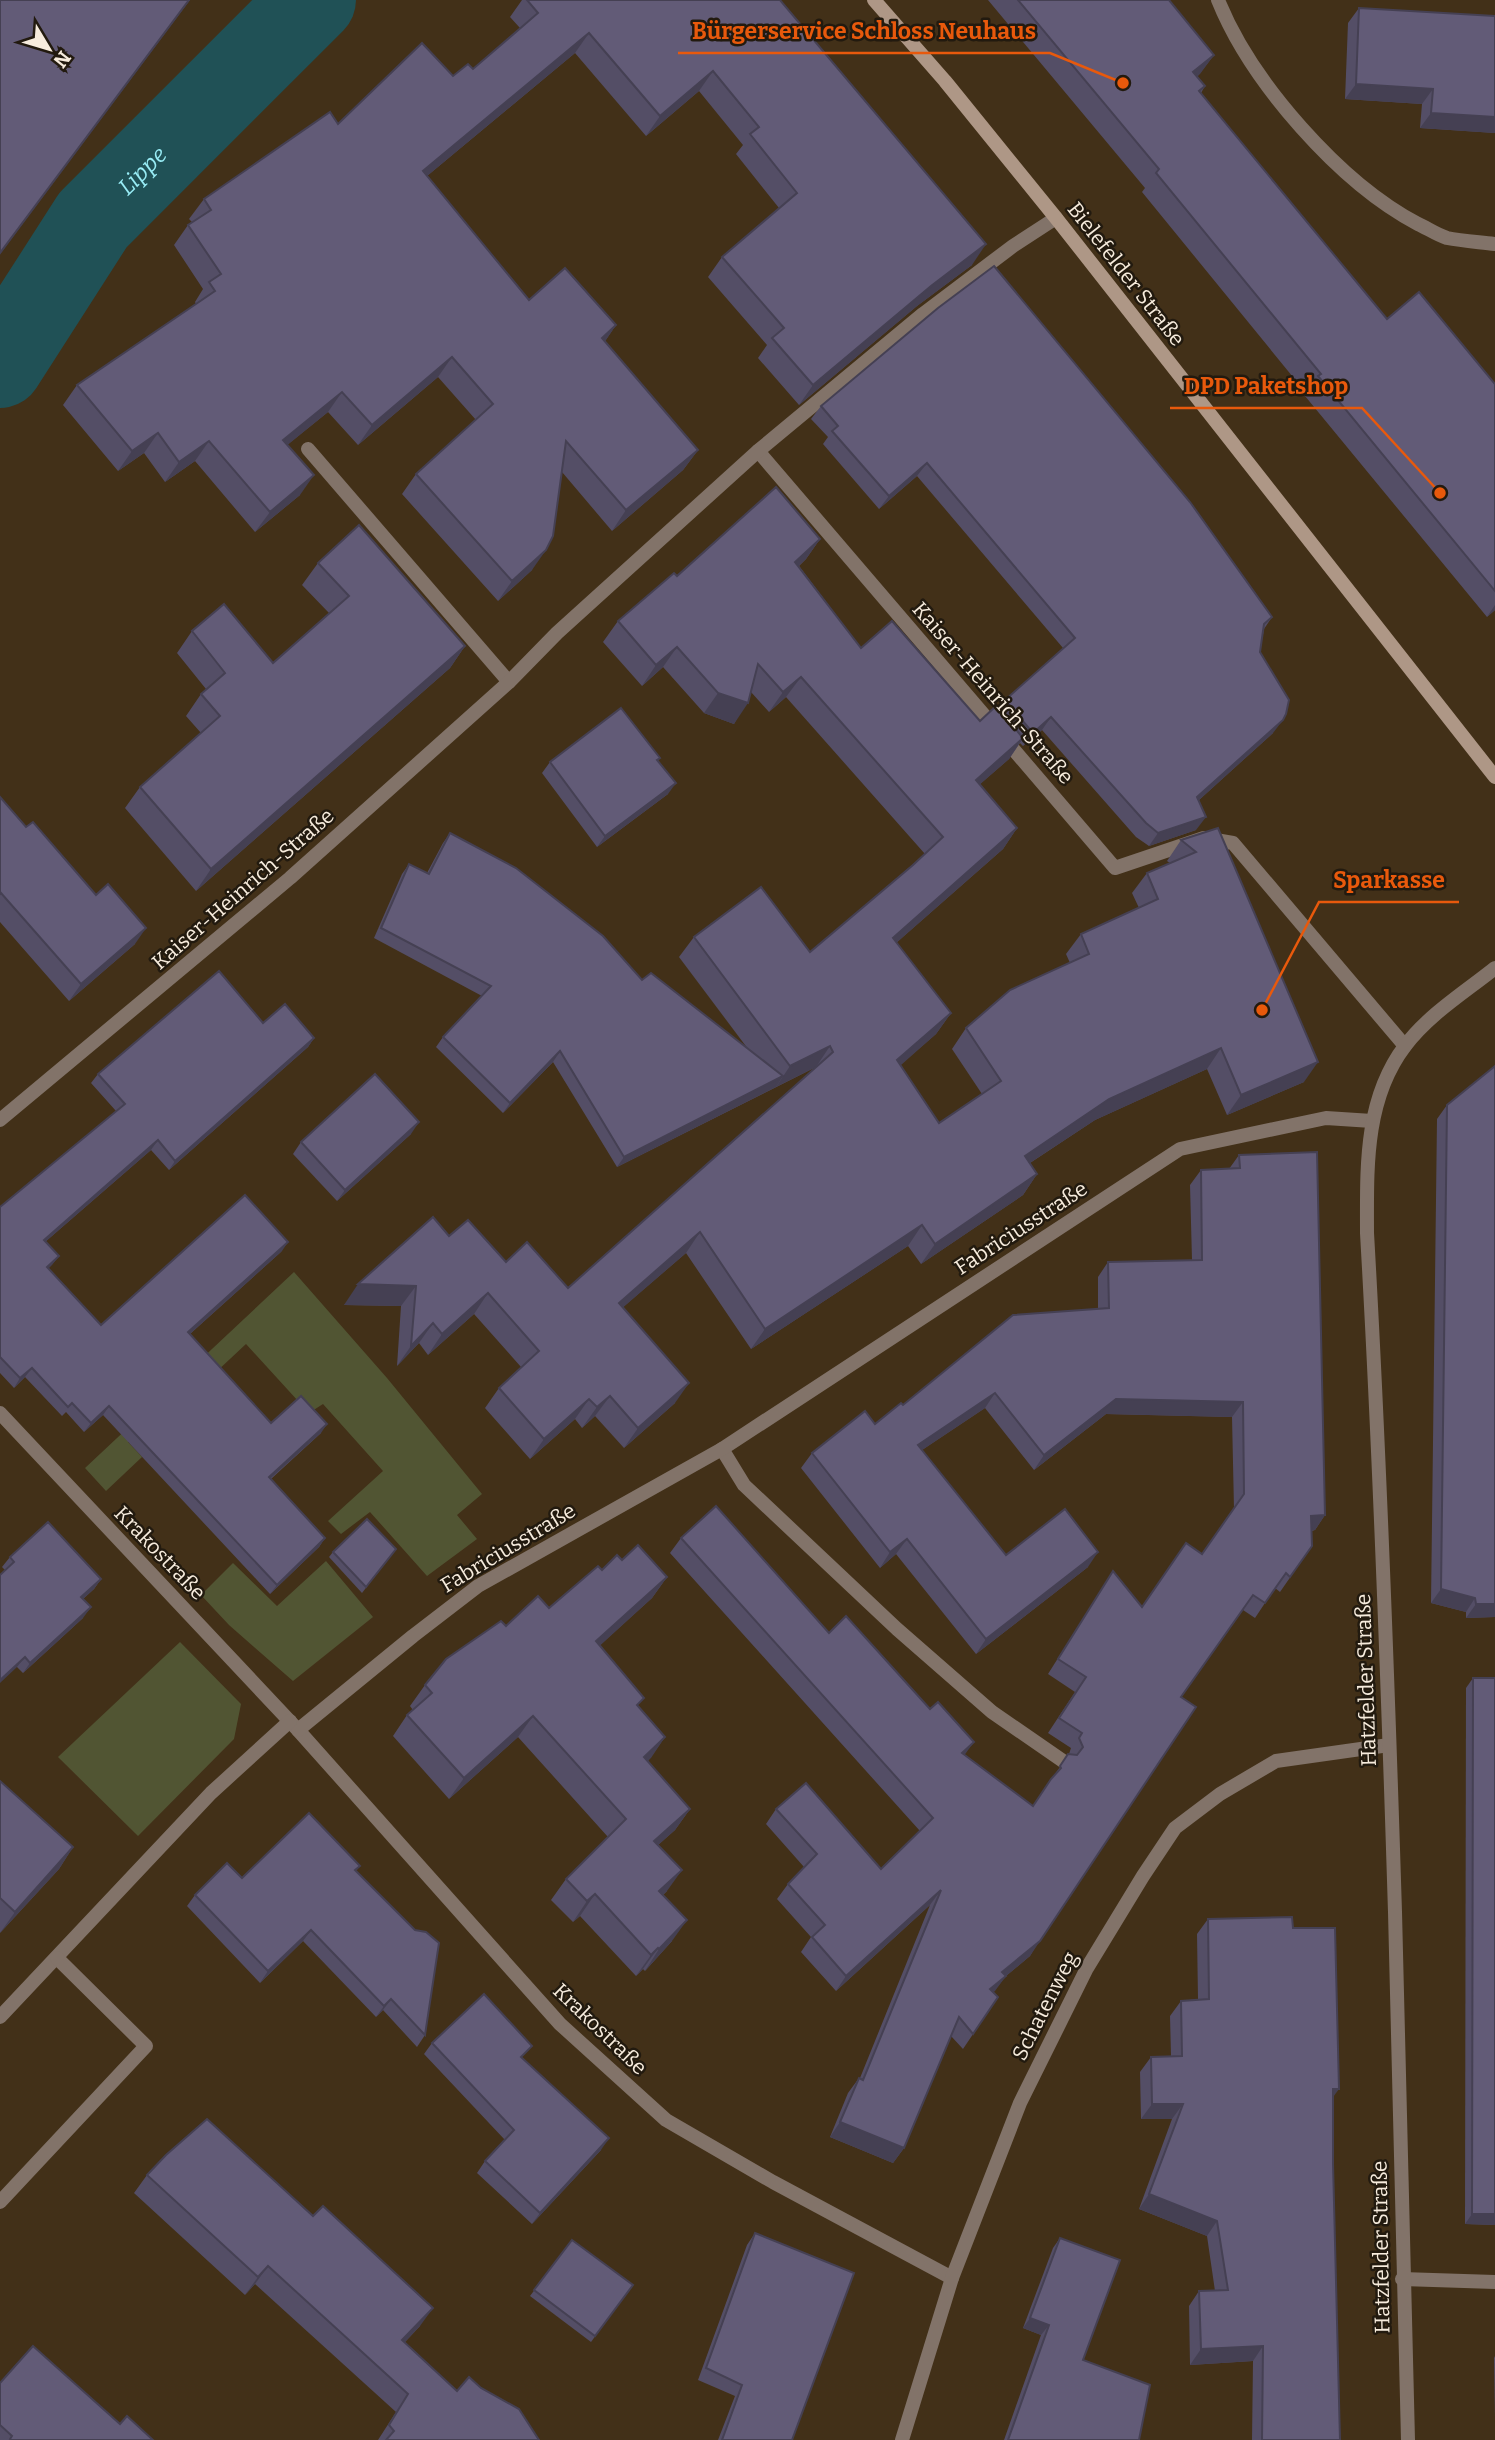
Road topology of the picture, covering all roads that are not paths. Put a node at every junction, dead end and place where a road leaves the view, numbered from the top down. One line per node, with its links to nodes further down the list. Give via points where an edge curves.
1 (874, 0): 3 (main road, Bielefelder Straße)
2 (1218, 0): 4 (street, via 1255,69 1297,124 1327,154 1403,216 1445,237)
3 (1056, 218): 6 (street, Kaiser-Heinrich-Straße, via 923,314); 8 (main road, Bielefelder Straße)
4 (1495, 244)
5 (308, 449): 7 (street)
6 (758, 451): 7 (street, Kaiser-Heinrich-Straße); 10 (street, Kaiser-Heinrich-Straße, via 1115,868 1204,838 1233,843)
7 (509, 682): 11 (street, Kaiser-Heinrich-Straße, via 290,878)
8 (1495, 777)
9 (1495, 968): 10 (street, Hatzfelder Straße, via 1425,1024)
10 (1405, 1046): 12 (street, Hatzfelder Straße, via 1383,1083)
11 (0, 1120)
12 (1372, 1122): 14 (street, Fabriciusstraße, via 1326,1118 1180,1149); 16 (street, Hatzfelder Straße, via 1367,1233)
13 (0, 1413): 15 (street, Krakostraße)
14 (722, 1449): 15 (street, Fabriciusstraße, via 478,1586); 17 (street, via 744,1485 897,1629 992,1712)
15 (294, 1726): 18 (street, via 211,1793); 21 (street, Krakostraße, via 560,2024 666,2120)
16 (1389, 1745): 21 (street, Schatenweg, via 1276,1761 1175,1828 1087,1968 1037,2066); 22 (street, Hatzfelder Straße)
17 (1063, 1761)
18 (57, 1958): 19 (street); 20 (street, via 146,2046)
19 (0, 2017)
20 (0, 2202)
21 (952, 2278): 24 (street, Schatenweg)
22 (1402, 2279): 23 (street); 25 (street, Hatzfelder Straße)
23 (1495, 2282)
24 (902, 2440)
25 (1408, 2440)

